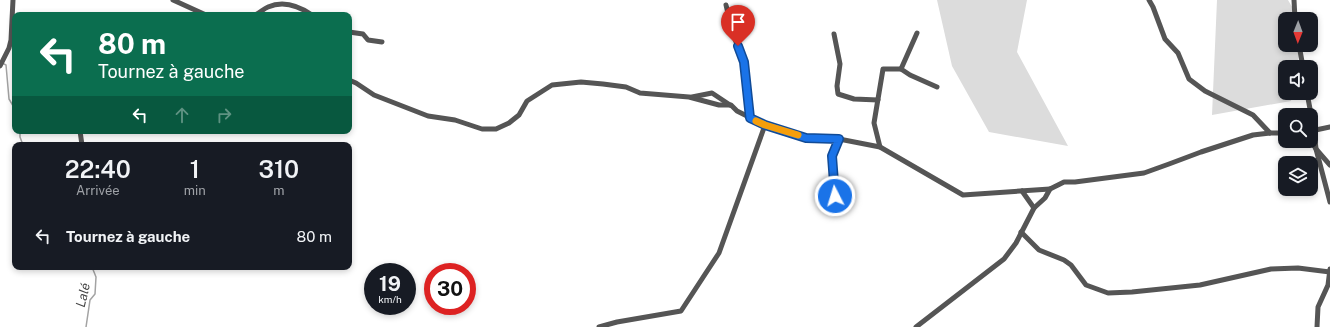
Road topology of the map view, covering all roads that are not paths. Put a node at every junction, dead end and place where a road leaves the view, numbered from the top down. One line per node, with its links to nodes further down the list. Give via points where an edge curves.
1 (13, 0): 6 (street)
2 (173, 0): 7 (street)
3 (1149, 0): 27 (street, via 1165,39 1178,53 1189,79 1205,91 1253,115)
4 (1294, 0): 10 (street)
5 (726, 5): 23 (street, via 733,34 744,62)
6 (13, 12)
7 (199, 12)
8 (260, 12): 9 (street, via 269,7 288,3)
9 (308, 12)
10 (1295, 12)
11 (352, 32): 15 (street, via 363,34 368,40)
12 (917, 33): 17 (street)
13 (834, 34): 21 (street, via 840,64 838,94 854,99)
14 (12, 42): 16 (street)
15 (382, 42)
16 (0, 66)
17 (901, 69): 19 (street); 21 (street, via 883,69)
18 (352, 81): 20 (street, via 374,95 428,116 456,120 482,129 496,129 509,123 519,114 527,101 552,85 581,82)
19 (937, 87)
20 (689, 97): 22 (street, via 719,105); 22 (street, via 712,93)
21 (878, 100): 30 (street, via 874,123)
22 (731, 105): 23 (street)
23 (750, 118): 24 (street)
24 (765, 125): 29 (street, via 806,138); 41 (street, via 719,253 681,311)
25 (1330, 127): 26 (street)
26 (1318, 129)
27 (1270, 133): 28 (street); 33 (street, via 1252,135 1144,173 1064,182)
28 (1278, 133)
29 (839, 139): 30 (street); 35 (street, via 832,156)
30 (880, 147): 34 (street, via 963,195)
31 (1316, 149): 32 (street); 36 (street)
32 (1330, 165)
33 (1050, 189): 34 (street); 37 (street)
34 (1022, 191): 37 (street)
35 (835, 196)
36 (1330, 202)
37 (1034, 208): 38 (street)
38 (1021, 232): 40 (street, via 1039,250 1071,265 1086,285 1108,293 1200,285 1271,269 1298,268); 42 (street, via 1004,259)
39 (1330, 269): 40 (street)
40 (1330, 272): 43 (street, via 1328,285 1318,307)
41 (599, 327)
42 (916, 327)
43 (1317, 327)

